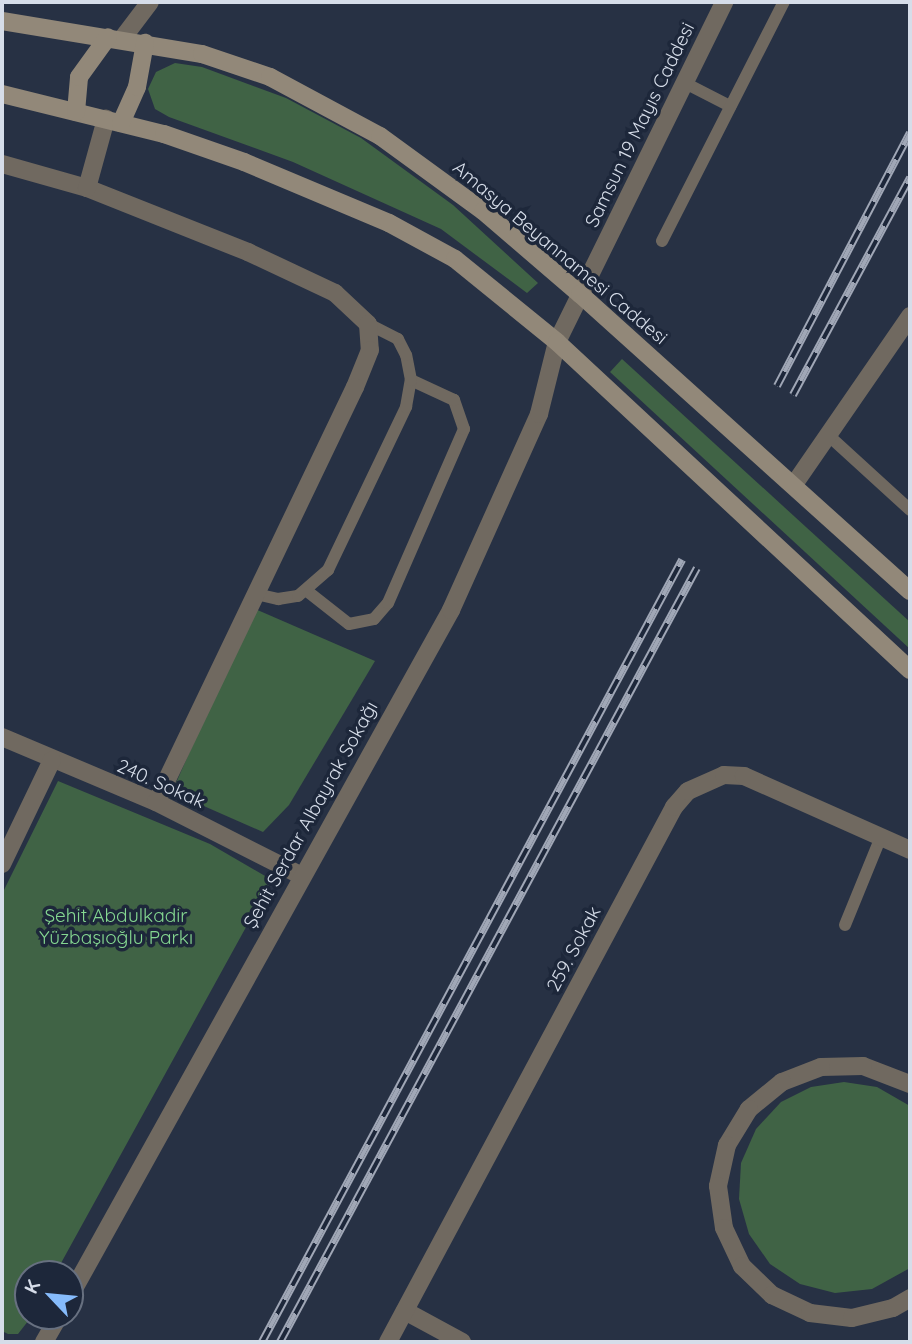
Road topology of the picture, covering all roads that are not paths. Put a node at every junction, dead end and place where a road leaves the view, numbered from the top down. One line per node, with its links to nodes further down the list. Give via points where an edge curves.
1 (150, 2): 5 (street)
2 (724, 2): 7 (street, Samsun 19 Mayıs Caddesi)
3 (783, 2): 9 (lane)
4 (2, 21): 5 (main road, Amasya Beyannamesi Caddesi)
5 (115, 38): 6 (main road, Amasya Beyannamesi Caddesi); 10 (main road, via 79,77)
6 (145, 43): 11 (main road, via 137,87); 15 (main road, Amasya Beyannamesi Caddesi, via 202,54 270,77 331,106 483,211)
7 (685, 83): 9 (lane); 15 (street, Samsun 19 Mayıs Caddesi)
8 (2, 94): 10 (main road)
9 (730, 106): 14 (lane)
10 (76, 112): 11 (main road)
11 (113, 121): 13 (street); 18 (main road, via 244,162 389,223 454,259)
12 (2, 164): 13 (street)
13 (87, 188): 17 (street, via 248,252 335,293)
14 (662, 241)
15 (580, 294): 18 (street, Samsun 19 Mayıs Caddesi); 21 (main road, Amasya Beyannamesi Caddesi)
16 (910, 316): 20 (street)
17 (368, 324): 19 (lane, via 397,339); 25 (street, via 370,350 355,387)
18 (557, 342): 26 (main road); 33 (street, Şehit Serdar Albayrak Sokağı, via 539,414 451,610)
19 (411, 380): 23 (lane, via 406,407 328,570); 23 (lane, via 454,401 464,429 388,603 373,619 349,624)
20 (828, 435): 21 (street); 22 (lane)
21 (794, 483): 24 (main road, Amasya Beyannamesi Caddesi)
22 (910, 510)
23 (307, 591): 25 (lane, via 288,598)
24 (910, 591)
25 (256, 594): 29 (street)
26 (910, 670)
27 (2, 737): 28 (street, 240. Sokak)
28 (52, 760): 29 (street, 240. Sokak); 32 (street)
29 (156, 802): 33 (street, 240. Sokak)
30 (881, 837): 31 (street, 259. Sokak); 34 (lane); 38 (street, 259. Sokak, via 744,776 724,775 688,791 674,807)
31 (910, 850)
32 (2, 864)
33 (300, 875): 36 (street, Şehit Serdar Albayrak Sokağı)
34 (845, 925)
35 (910, 1084): 37 (street, via 863,1066 821,1067 782,1082 749,1109 727,1145 718,1186 724,1228 738,1256 772,1295 810,1313 852,1318 893,1308)
36 (84, 1270)
37 (910, 1298)
38 (405, 1311): 39 (street, 259. Sokak); 40 (street)
39 (388, 1342)
40 (462, 1342)

